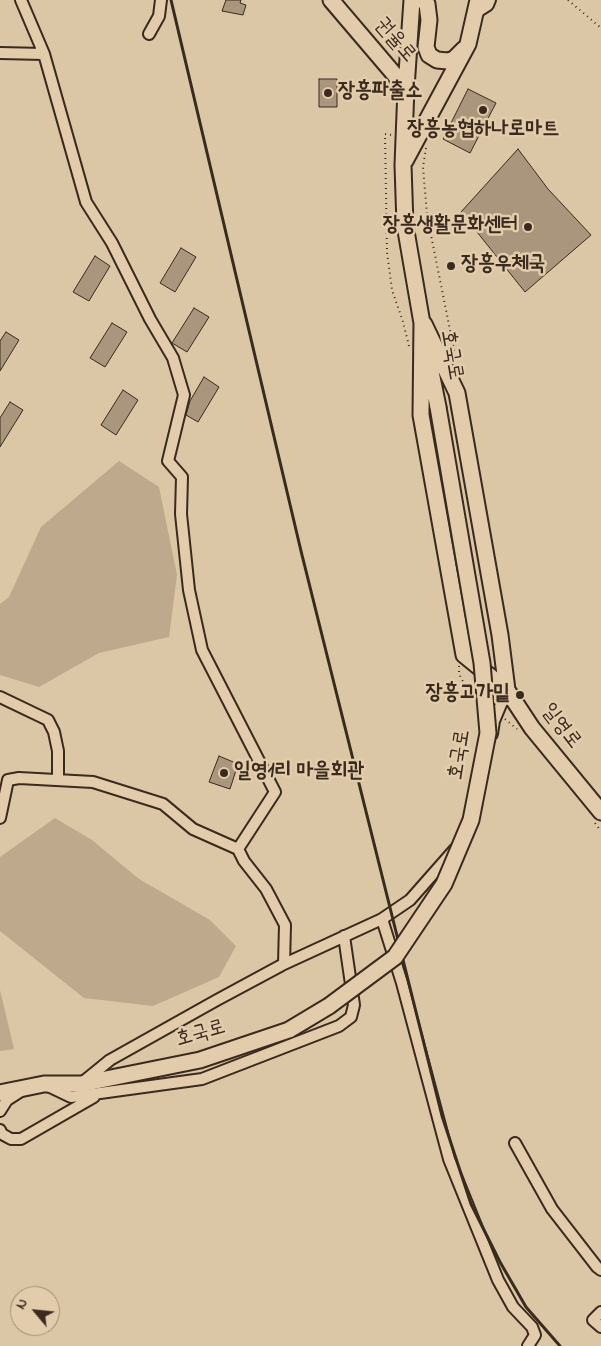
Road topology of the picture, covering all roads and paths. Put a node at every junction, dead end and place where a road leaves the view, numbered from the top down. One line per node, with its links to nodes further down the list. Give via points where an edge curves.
1 (21, 0): 12 (street)
2 (161, 0): 8 (street)
3 (331, 0): 13 (main road, 권율로)
4 (412, 0): 13 (main road, 호국로)
5 (422, 0): 10 (main road, via 427,4 426,47 429,55 448,61)
6 (568, 0): 9 (path)
7 (483, 4): 10 (main road)
8 (154, 25)
9 (601, 28)
10 (468, 44): 15 (main road)
11 (0, 53): 12 (street)
12 (44, 54): 23 (street, via 86,202 112,243 173,358 184,395 168,461 182,477 189,590 202,650 275,792)
13 (406, 88): 15 (main road, 호국로)
14 (427, 144): 17 (path, via 423,167 427,215)
15 (403, 165): 16 (main road, 호국로, via 405,225)
16 (422, 321): 18 (main road, via 457,393); 18 (main road, via 421,415 464,654); 28 (main road, 호국로, bridge, via 482,663 488,733 471,820 444,884 395,957 329,1006 289,1030 200,1060)
17 (457, 363)
18 (507, 690): 21 (main road, 일영로, via 532,728); 24 (street, via 494,721 487,760 460,844 410,900)
19 (0, 697): 20 (street, via 48,720 58,751)
20 (58, 780): 22 (street, via 8,780); 23 (street, via 93,782 163,804 193,829)
21 (601, 812)
22 (0, 818)
23 (238, 849): 26 (street, via 285,924)
24 (382, 919): 25 (street); 38 (street, via 450,1159 498,1280 513,1307 532,1327 534,1336)
25 (344, 936): 26 (street); 31 (street, via 354,1005 351,1017 339,1026 202,1079)
26 (284, 964): 28 (street, via 110,1060)
27 (44, 1084): 28 (main road, 호국로); 29 (main road, 호국로); 31 (street, via 71,1097)
28 (81, 1084)
29 (27, 1088): 30 (main road, 호국로); 32 (street, via 7,1100)
30 (0, 1094)
31 (100, 1094): 33 (street, via 21,1139 11,1139)
32 (0, 1111)
33 (0, 1130)
34 (515, 1143): 35 (street, via 552,1209)
35 (601, 1270)
36 (601, 1312): 37 (street, via 594,1320)
37 (601, 1327)
38 (528, 1346)

